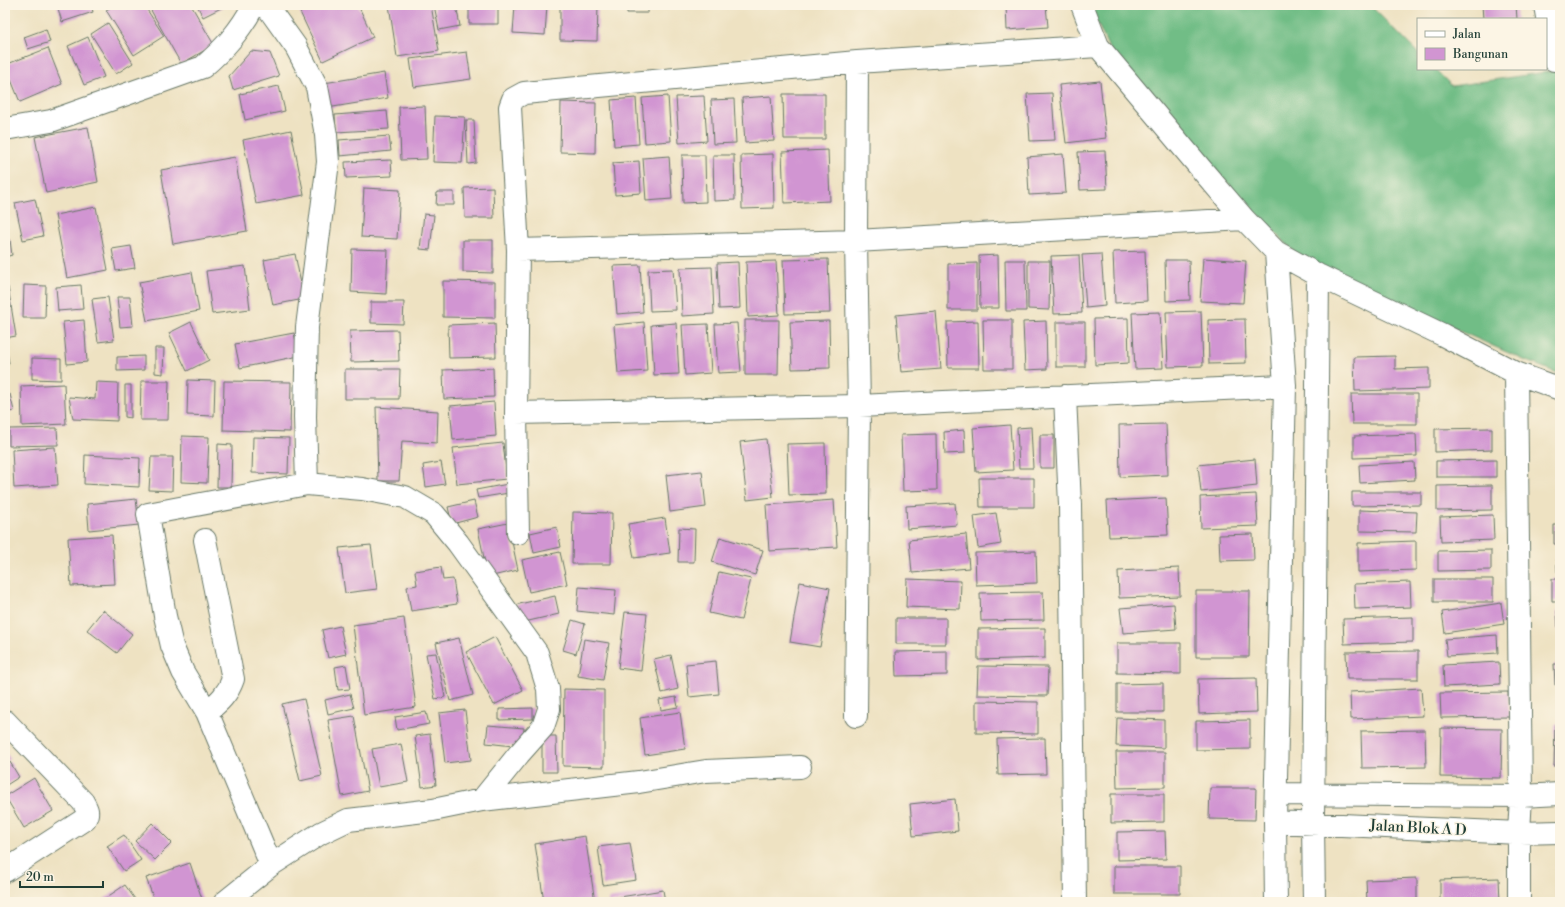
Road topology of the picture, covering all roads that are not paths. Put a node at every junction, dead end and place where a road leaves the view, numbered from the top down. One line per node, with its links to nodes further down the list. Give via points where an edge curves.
1 (254, 5): 8 (street, via 223,49 203,67 51,121)
2 (266, 5): 20 (street, via 296,47 317,87 326,135 328,162 307,327)
3 (1082, 5): 5 (street)
4 (1545, 5): 6 (street)
5 (1098, 46): 7 (street); 9 (street)
6 (1554, 60)
7 (857, 62): 10 (street); 11 (street, via 519,95 510,107)
8 (5, 129)
9 (1244, 219): 10 (street); 12 (street)
10 (856, 241): 11 (street); 18 (street)
11 (518, 250): 19 (street)
12 (1276, 252): 13 (street); 15 (street)
13 (1318, 275): 14 (street); 29 (street)
14 (1516, 372): 16 (street); 30 (street)
15 (1285, 386): 17 (street); 27 (street)
16 (1560, 389)
17 (1065, 396): 18 (street); 39 (street, via 1070,505)
18 (859, 406): 19 (street); 24 (street)
19 (516, 413): 21 (street)
20 (307, 484): 23 (street, via 148,514 172,646 183,672); 31 (street, via 362,489 405,497 434,514 458,543 537,653 548,689 549,709 543,726)
21 (518, 533)
22 (205, 540): 23 (street, via 233,679 221,701)
23 (207, 712): 36 (street)
24 (856, 716)
25 (5, 721): 37 (street, via 83,802 88,814)
26 (800, 767): 31 (street, via 706,771 639,782)
27 (1276, 794): 29 (street); 32 (street)
28 (1560, 794): 30 (street)
29 (1314, 795): 30 (street); 33 (street)
30 (1521, 796): 35 (street)
31 (482, 800): 36 (street, via 433,810 348,820 321,833)
32 (1275, 822): 33 (street, Jalan Blok A D); 40 (street)
33 (1313, 823): 35 (street, Jalan Blok A D); 41 (street)
34 (1560, 832): 35 (street, Jalan Blok A D)
35 (1519, 833): 42 (street)
36 (271, 866): 38 (street)
37 (5, 871)
38 (225, 902)
39 (1075, 902)
40 (1276, 902)
41 (1314, 902)
42 (1519, 902)

